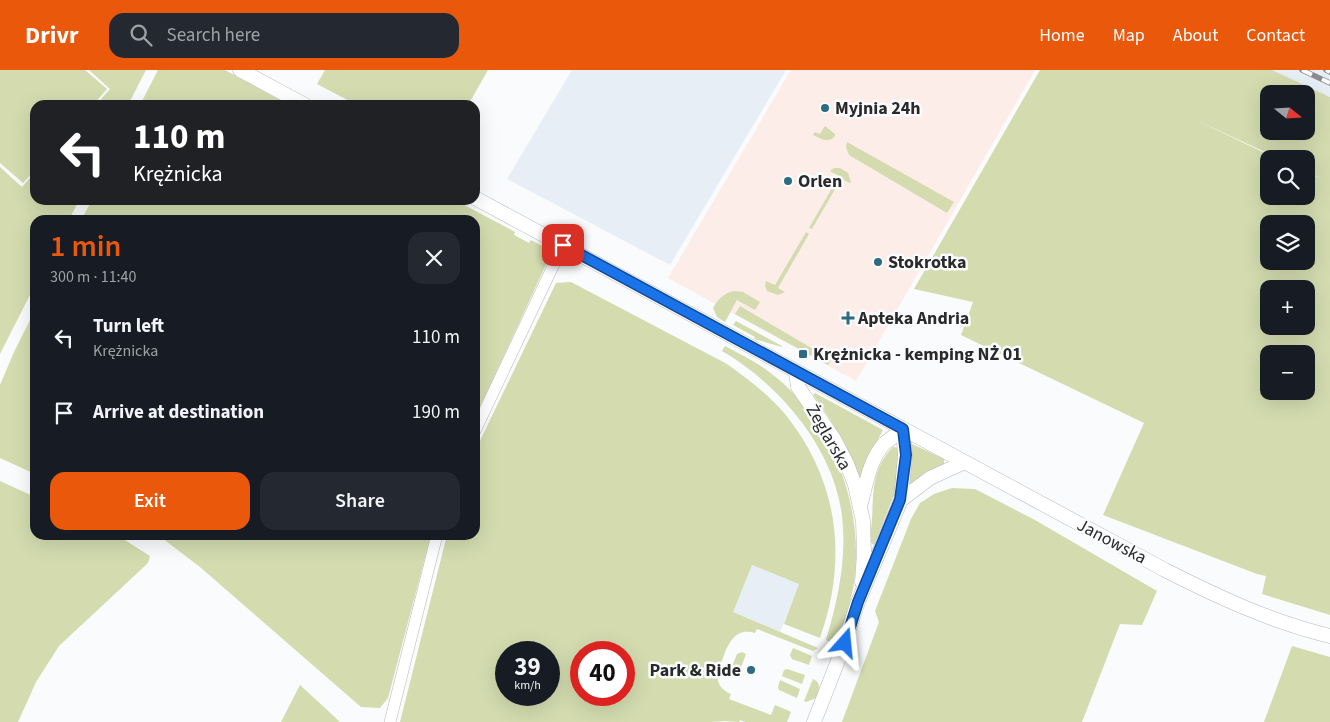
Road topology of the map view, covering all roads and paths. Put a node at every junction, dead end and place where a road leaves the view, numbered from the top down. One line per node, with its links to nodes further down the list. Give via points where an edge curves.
1 (240, 70): 2 (street)
2 (296, 100)
3 (480, 201): 4 (street, Janowska)
4 (563, 245): 5 (street, Janowska); 6 (street)
5 (796, 372): 7 (street, Janowska); 10 (street, Żeglarska, via 798,387 834,440)
6 (480, 420)
7 (903, 429): 8 (street, Janowska); 9 (street, Żeglarska, via 906,455); 10 (street, Żeglarska, via 879,451)
8 (964, 462): 9 (street, via 930,478); 13 (street, Janowska, via 1203,589 1267,616)
9 (900, 500): 12 (street, Żeglarska)
10 (861, 503): 12 (street, Żeglarska, via 864,553)
11 (436, 540): 14 (street)
12 (858, 602): 15 (street, Żeglarska)
13 (1330, 636)
14 (390, 722)
15 (814, 722)

